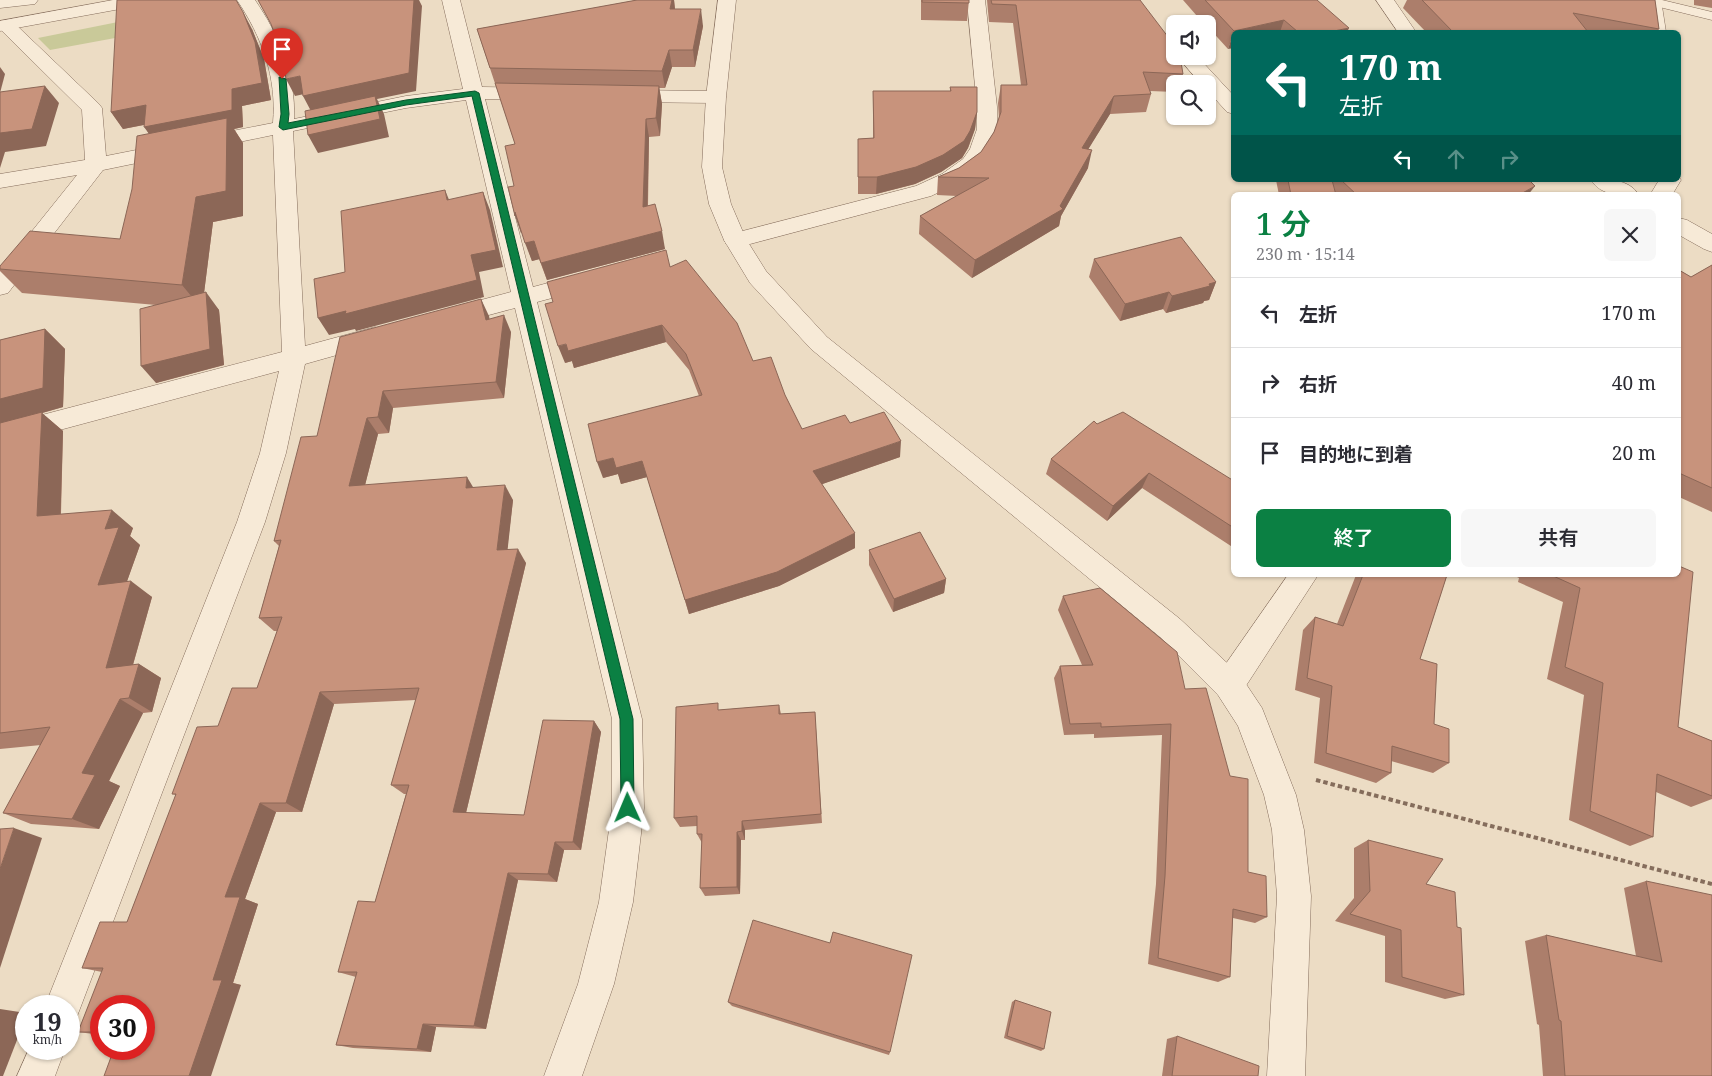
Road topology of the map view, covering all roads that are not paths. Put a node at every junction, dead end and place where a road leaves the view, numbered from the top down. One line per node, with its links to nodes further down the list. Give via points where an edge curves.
1 (29, 0): 9 (street)
2 (142, 0): 11 (street)
3 (246, 0): 20 (street, via 279,64 285,114)
4 (451, 0): 15 (street)
5 (727, 0): 18 (street)
6 (976, 0): 26 (street, via 987,129 970,164 949,179 923,191)
7 (1384, 0): 12 (street)
8 (1650, 0): 10 (lane); 13 (street)
9 (0, 3)
10 (1712, 16)
11 (3, 26): 21 (street, via 92,108)
12 (1406, 30)
13 (1657, 30)
14 (1194, 65): 19 (street)
15 (475, 93): 16 (street); 20 (street, via 406,102); 30 (street)
16 (552, 94)
17 (600, 95): 18 (street)
18 (716, 98): 26 (street, via 712,167 720,204)
19 (1231, 105)
20 (283, 127): 21 (street); 33 (street)
21 (96, 165): 22 (street); 29 (street)
22 (0, 181)
23 (1605, 182): 24 (street)
24 (1623, 192)
25 (1681, 226): 27 (street)
26 (735, 240): 36 (street, via 758,277 819,343 1170,628)
27 (1708, 242)
28 (602, 276): 30 (street)
29 (0, 287)
30 (525, 298): 31 (street); 40 (street, via 627,719 628,808 616,902 596,984)
31 (423, 324)
32 (395, 331): 33 (street)
33 (294, 358): 34 (street); 37 (street, via 273,453 250,522)
34 (0, 436)
35 (1303, 577): 36 (street)
36 (1229, 685): 41 (street, via 1250,718 1280,795 1288,830 1294,896)
37 (67, 995)
38 (43, 1060): 39 (street)
39 (36, 1076)
40 (563, 1076)
41 (1286, 1076)

